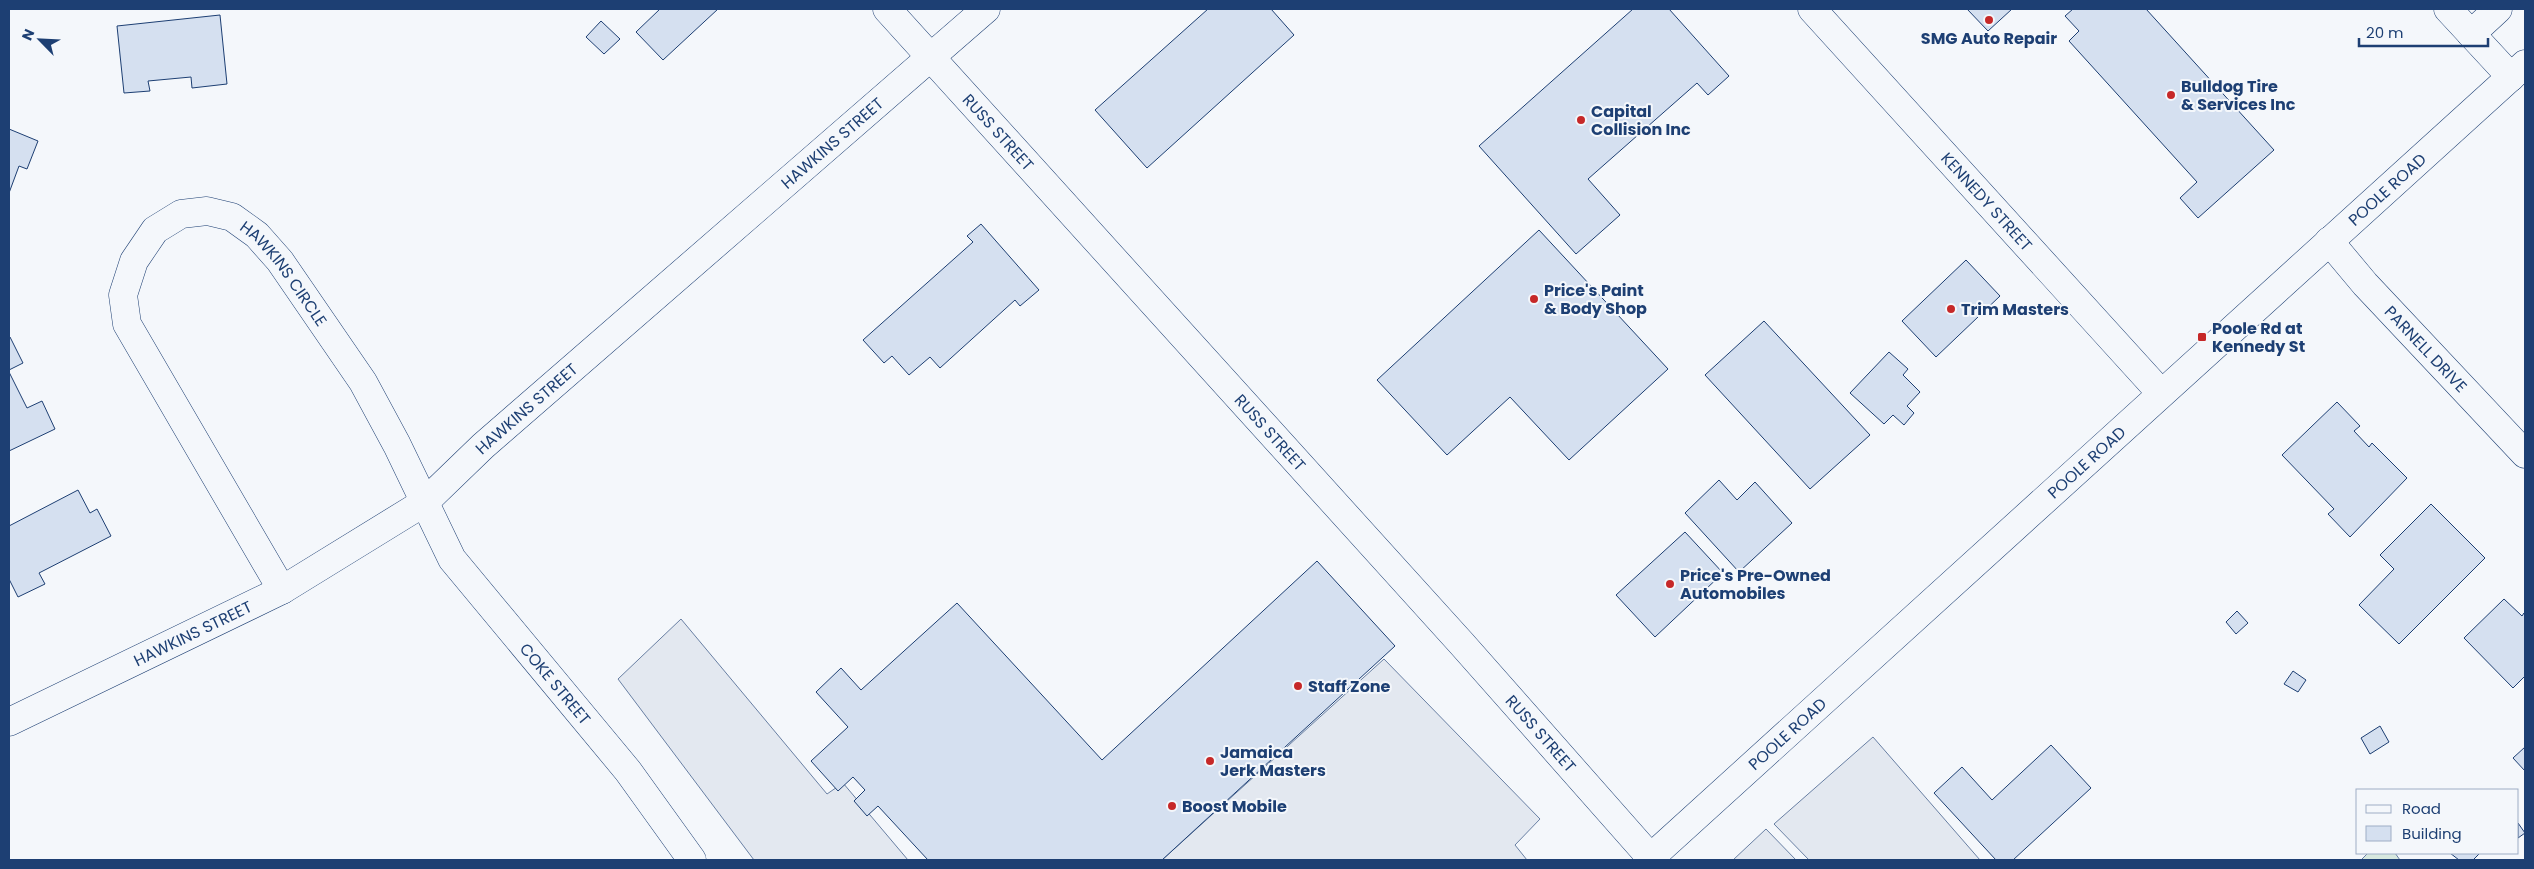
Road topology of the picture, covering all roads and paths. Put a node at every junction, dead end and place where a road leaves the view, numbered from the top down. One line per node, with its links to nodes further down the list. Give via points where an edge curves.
1 (887, 9): 7 (street, RUSS STREET)
2 (986, 9): 7 (street, HAWKINS STREET)
3 (1812, 9): 10 (street, KENNEDY STREET)
4 (2448, 9): 6 (street)
5 (2498, 9): 6 (street)
6 (2471, 34): 8 (street)
7 (931, 58): 12 (street, HAWKINS STREET, via 483,446); 15 (street, RUSS STREET, via 1462,644)
8 (2518, 71): 9 (street, POOLE ROAD)
9 (2329, 241): 10 (street, POOLE ROAD); 11 (street, PARNELL DRIVE)
10 (2162, 393): 15 (street, POOLE ROAD)
11 (2525, 454)
12 (425, 502): 13 (street, HAWKINS STREET); 13 (street, HAWKINS CIRCLE, via 362,382 280,261 257,235 232,217 207,211 181,214 155,230 134,261 123,295 127,324); 16 (street, COKE STREET, via 452,559 628,771)
13 (282, 590): 14 (street, HAWKINS STREET)
14 (9, 722)
15 (1650, 859)
16 (692, 860)

